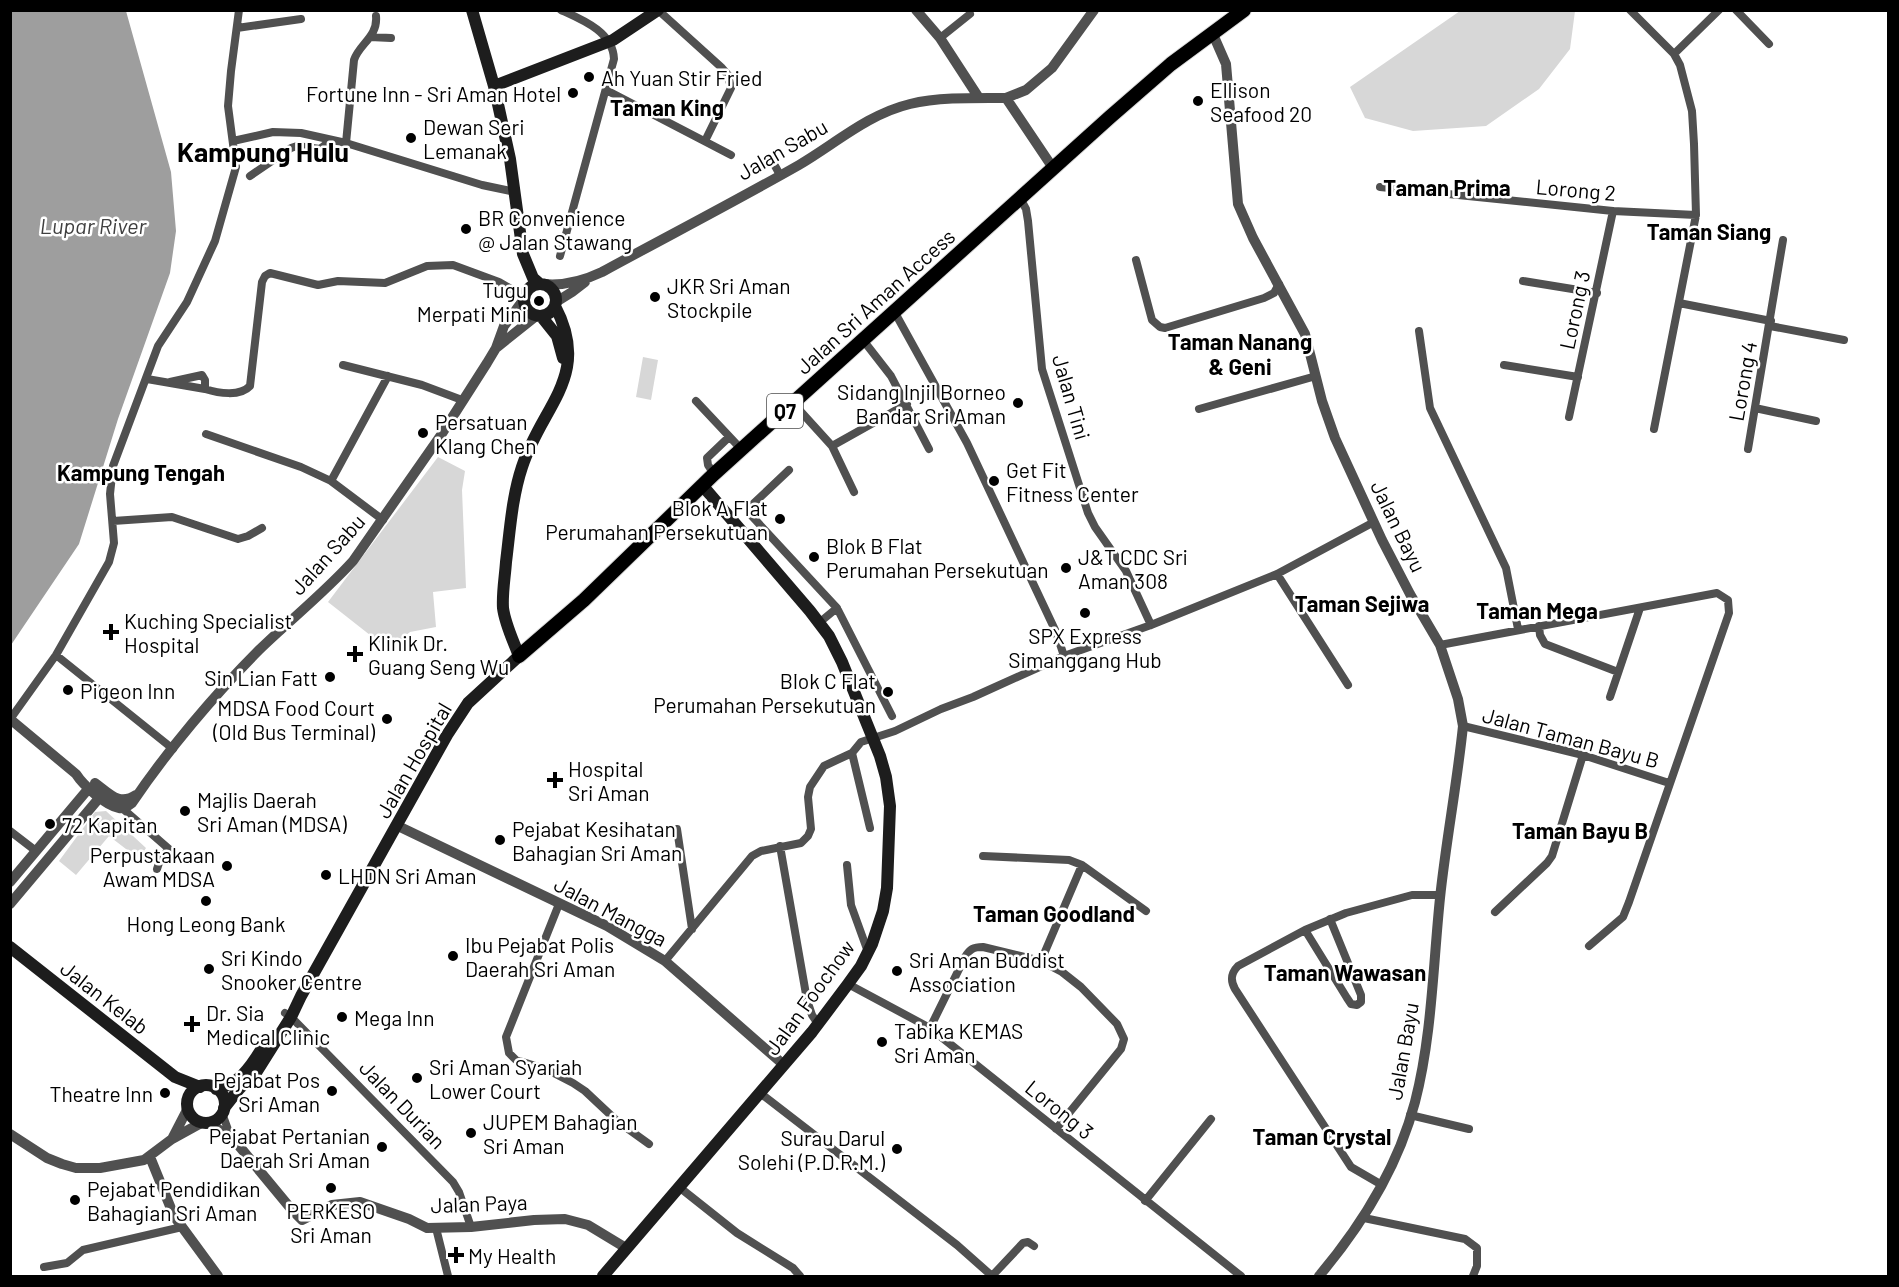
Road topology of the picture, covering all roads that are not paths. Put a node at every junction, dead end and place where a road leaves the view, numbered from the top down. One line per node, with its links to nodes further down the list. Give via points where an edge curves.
1 (239, 10): 14 (street)
2 (472, 10): 22 (main road)
3 (561, 10): 19 (street, via 587,22)
4 (658, 10): 19 (main road); 28 (street, via 721,67 729,79 730,88)
5 (916, 10): 18 (street)
6 (1095, 10): 25 (street, via 1052,68 1026,90)
7 (1244, 10): 15 (main road, Q7)
8 (1630, 10): 21 (street)
9 (1719, 10): 21 (street)
10 (1736, 10): 20 (street)
11 (970, 14): 18 (street)
12 (376, 16): 16 (street)
13 (301, 19): 14 (street)
14 (237, 28): 27 (street, via 228,106)
15 (1212, 32): 32 (main road, Jalan Sri Aman Access / Q7); 47 (street, Jalan Bayu, via 1226,64 1238,204)
16 (370, 38): 17 (street); 29 (street, via 354,60)
17 (391, 38)
18 (940, 38): 24 (street)
19 (608, 41): 22 (main road); 23 (street, via 614,59)
20 (1769, 44)
21 (1674, 54): 39 (street, via 1692,111)
22 (494, 86): 36 (main road)
23 (606, 90): 28 (street); 42 (street)
24 (979, 98): 25 (street, Jalan Sabu); 33 (street, Jalan Sabu, via 912,103 893,109)
25 (1006, 98): 32 (street)
26 (331, 140): 27 (street, via 283,131); 29 (street); 34 (street, via 320,149 291,148)
27 (233, 141): 65 (street, via 234,177 211,252 187,302 158,346)
28 (705, 141): 30 (street)
29 (346, 143): 36 (street)
30 (730, 155)
31 (774, 164): 33 (street)
32 (1053, 168): 37 (main road, Jalan Sri Aman Access / Q7)
33 (780, 175): 44 (street, Jalan Sabu)
34 (250, 176)
35 (1380, 187): 38 (street, Lorong 2)
36 (515, 192): 41 (main road)
37 (1020, 198): 52 (main road, Jalan Sri Aman Access / Q7); 94 (street, Jalan Tini, via 1028,221 1044,375 1088,513 1126,571)
38 (1613, 211): 39 (street, Lorong 2); 48 (street, Lorong 3)
39 (1696, 215): 50 (street)
40 (1783, 240): 54 (street, Lorong 4)
41 (524, 254): 46 (main road, via 533,278); 49 (main road)
42 (560, 256)
43 (1136, 260): 47 (street, via 1152,320 1165,328 1264,298 1274,293)
44 (590, 278): 46 (street, via 559,285); 51 (street)
45 (1523, 281): 48 (street)
46 (542, 284): 49 (main road, via 535,285); 51 (main road, via 552,289)
47 (1279, 284): 62 (street, Jalan Bayu, via 1305,334)
48 (1596, 293): 64 (street, Lorong 3)
49 (525, 296): 53 (main road, via 527,309); 58 (street, via 504,326); 65 (street, via 453,266 427,266 385,283 338,281 318,285 270,273 262,282 250,386 241,392 220,392)
50 (1679, 303): 54 (street, Lorong 4); 74 (street)
51 (556, 304): 53 (main road, via 550,313); 63 (main road, via 569,344)
52 (894, 311): 56 (main road, Jalan Sri Aman Access / Q7); 100 (street, via 967,443)
53 (538, 316): 58 (street); 63 (main road, via 560,342)
54 (1770, 323): 57 (street); 70 (street, Lorong 4)
55 (1419, 331): 96 (street, via 1430,408 1506,568)
56 (863, 340): 68 (main road, Jalan Sri Aman Access / Q7); 69 (street, via 891,375)
57 (1844, 340)
58 (496, 348): 66 (street, Jalan Sabu)
59 (344, 365): 61 (street)
60 (1504, 365): 64 (street)
61 (388, 376): 66 (street); 83 (street)
62 (1316, 376): 71 (street); 88 (street, Jalan Bayu, via 1329,424)
63 (565, 377): 99 (main road, via 531,441 514,496 503,608)
64 (1578, 377): 72 (street, Lorong 3)
65 (147, 379): 87 (street, via 113,466)
66 (462, 400): 86 (street, Jalan Sabu)
67 (696, 401): 76 (street)
68 (793, 403): 77 (street); 80 (main road, Jalan Sri Aman Access / Q7)
69 (907, 404): 77 (street); 78 (street)
70 (1755, 408): 73 (street); 79 (street, Lorong 4)
71 (1199, 409)
72 (1569, 417)
73 (1816, 421)
74 (1654, 429)
75 (207, 434): 83 (street)
76 (729, 437): 80 (street); 82 (street, via 707,458)
77 (832, 446): 85 (street)
78 (929, 449)
79 (1748, 449)
80 (742, 450): 82 (main road, Jalan Sri Aman Access / Q7)
81 (789, 470): 91 (street, via 749,513)
82 (714, 474): 84 (main road, Jalan Sri Aman Access / Q7)
83 (331, 481): 86 (street)
84 (702, 485): 93 (main road, Jalan Foochow); 99 (main road, Jalan Sri Aman Access / Q7, via 584,600)
85 (854, 492)
86 (383, 520): 108 (street, Jalan Sabu, via 337,579 251,658)
87 (113, 521): 89 (street, via 172,517 238,539); 98 (street, via 114,543 109,562)
88 (1374, 522): 90 (street); 97 (street, Jalan Bayu)
89 (262, 528)
90 (1277, 574): 94 (street); 102 (street)
91 (837, 608): 93 (street); 104 (street)
92 (1640, 608): 95 (street); 101 (street); 110 (street, via 1717,593 1728,600 1729,613)
93 (819, 622): 107 (main road, Jalan Foochow, via 842,662)
94 (1151, 625): 100 (street)
95 (1539, 626): 96 (street); 101 (street, via 1545,644)
96 (1518, 629): 97 (street)
97 (1440, 645): 106 (street, Jalan Bayu)
98 (56, 656): 105 (street); 108 (street)
99 (519, 656): 113 (main road, Jalan Hospital / Q7, via 459,716)
100 (1064, 656): 107 (street)
101 (1618, 672): 103 (street)
102 (1348, 685)
103 (1610, 697)
104 (892, 716)
105 (11, 718): 111 (street, via 82,783)
106 (1463, 726): 109 (street, Jalan Taman Bayu B); 124 (street, Jalan Bayu)
107 (862, 744): 114 (street); 117 (street, via 824,766 810,787 808,836 801,843); 134 (main road, Jalan Foochow, via 886,777 890,806 887,888)
108 (173, 748): 112 (street, Jalan Sabu, via 132,803)
109 (1584, 755): 110 (street, Jalan Taman Bayu B); 128 (street, via 1552,856)
110 (1669, 783): 132 (street, via 1623,917)
111 (98, 790): 112 (street); 118 (street); 125 (street)
112 (122, 804): 122 (street, via 169,849)
113 (398, 826): 126 (street, Jalan Mangga); 138 (main road, Jalan Hospital / Q7)
114 (870, 828)
115 (676, 829): 130 (street)
116 (10, 831): 118 (street)
117 (780, 846): 130 (street, via 752,856); 139 (street)
118 (36, 850): 123 (street)
119 (983, 856): 121 (street, via 1069,860)
120 (847, 865): 134 (street, via 851,905)
121 (1082, 866): 127 (street); 136 (street)
122 (157, 869)
123 (10, 882)
124 (1440, 895): 129 (street, via 1412,895); 148 (street, Jalan Bayu, via 1429,1016)
125 (10, 904)
126 (559, 904): 135 (street, Jalan Mangga, via 606,926); 156 (street, via 506,1037 507,1048 516,1060 546,1069 585,1091 617,1121)
127 (1146, 911)
128 (1495, 912)
129 (1330, 920): 131 (street); 131 (street, via 1362,1000 1357,1005 1347,998)
130 (692, 929): 135 (street)
131 (1305, 930): 158 (street, via 1238,966 1232,974 1233,984 1351,1167)
132 (1589, 946)
133 (10, 947): 142 (main road, Jalan Kelab)
134 (868, 952): 137 (main road, Jalan Foochow)
135 (664, 961): 141 (street, Jalan Mangga)
136 (1041, 961): 140 (street, via 983,947 970,950); 151 (street, via 1081,987 1117,1024 1124,1039 1121,1049)
137 (848, 984): 139 (main road, Jalan Foochow); 140 (street, Lorong 3)
138 (288, 1015): 144 (main road, Jalan Hospital, via 244,1074); 147 (main road, Jalan Hospital, via 257,1071); 163 (street, Jalan Durian, via 453,1182)
139 (813, 1015): 141 (main road, Jalan Foochow)
140 (930, 1028): 151 (street, Lorong 3)
141 (784, 1065): 145 (main road, Jalan Foochow)
142 (174, 1077): 143 (main road, Jalan Kelab); 146 (main road, Jalan Kelab)
143 (200, 1087): 144 (main road); 146 (main road, via 191,1093)
144 (216, 1089): 147 (main road, via 223,1097)
145 (760, 1094): 159 (main road, Jalan Foochow); 172 (street)
146 (188, 1106): 150 (main road, via 193,1118); 155 (street)
147 (223, 1111): 150 (main road); 154 (street)
148 (1410, 1115): 152 (street); 158 (street, Jalan Bayu)
149 (1211, 1119): 160 (street)
150 (206, 1123): 154 (street); 155 (street)
151 (1056, 1129): 160 (street, Lorong 3)
152 (1469, 1130)
153 (10, 1134): 157 (street, via 47,1158 76,1168 129,1164)
154 (230, 1135): 164 (street, Jalan Paya, via 302,1220 332,1204 360,1202)
155 (172, 1139): 157 (street)
156 (650, 1144)
157 (150, 1157): 162 (street, via 167,1202)
158 (1382, 1185): 161 (street, Jalan Bayu)
159 (679, 1187): 166 (main road, Jalan Foochow); 171 (street)
160 (1145, 1201): 173 (street, Lorong 3)
161 (1364, 1218): 174 (street, Jalan Bayu); 175 (street, via 1465,1239 1477,1248)
162 (182, 1227): 167 (street, via 83,1250 67,1263); 168 (street)
163 (471, 1227): 164 (street, Jalan Paya); 166 (street, Jalan Paya, via 565,1219 588,1225)
164 (436, 1228): 169 (street)
165 (1034, 1246): 172 (street, via 1023,1243)
166 (626, 1248): 170 (main road, Jalan Foochow)
167 (44, 1267)
168 (218, 1276)
169 (448, 1276)
170 (603, 1276)
171 (800, 1276)
172 (992, 1276)
173 (1241, 1276)
174 (1319, 1276)
175 (1473, 1276)

